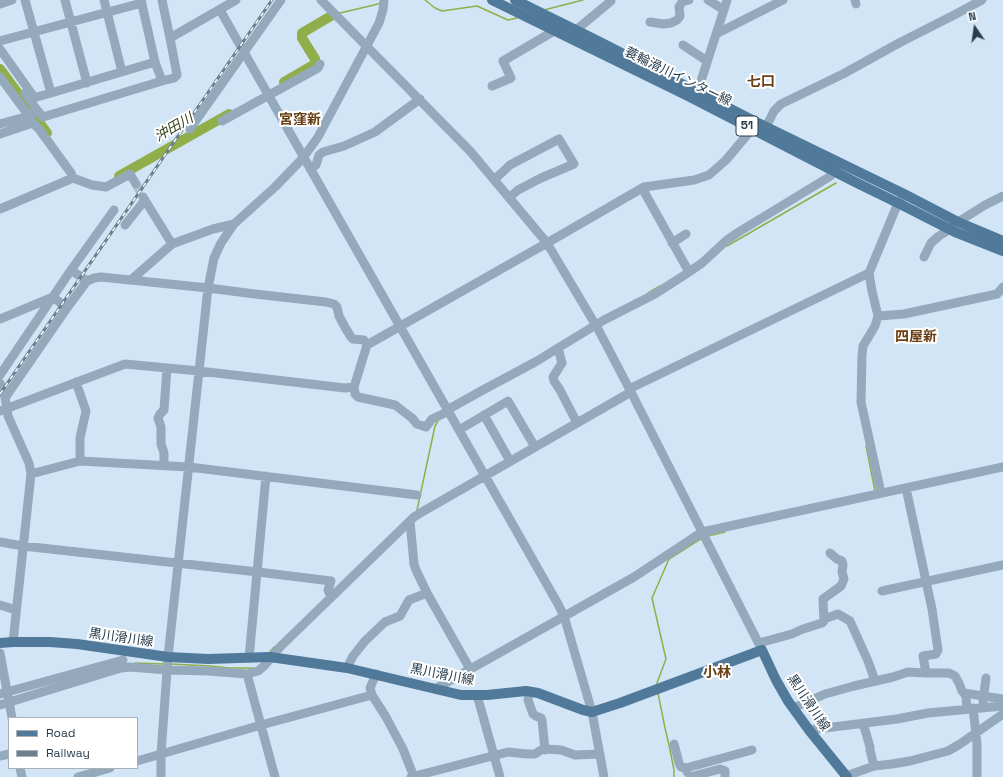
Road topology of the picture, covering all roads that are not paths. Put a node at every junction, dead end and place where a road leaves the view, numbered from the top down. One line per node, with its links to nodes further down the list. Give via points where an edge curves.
1 (12, 0): 19 (street)
2 (25, 0): 27 (street)
3 (65, 0): 23 (street)
4 (104, 0): 22 (street)
5 (162, 0): 30 (street)
6 (236, 0): 20 (street)
7 (281, 0): 35 (street)
8 (321, 0): 33 (street)
9 (492, 0): 28 (main road, 蓑輪滑川インター線 / 51)
10 (515, 0): 25 (main road, 蓑輪滑川インター線 / 51)
11 (690, 0): 24 (street, via 682,2 677,20 663,24)
12 (708, 0): 21 (street)
13 (727, 0): 21 (street)
14 (783, 0): 29 (street)
15 (982, 0): 54 (street, via 781,104 774,111)
16 (141, 1): 22 (street); 38 (street)
17 (611, 1): 26 (street)
18 (384, 3): 33 (street, via 380,24)
19 (0, 4)
20 (220, 10): 30 (street); 35 (street)
21 (724, 10): 29 (street)
22 (107, 12): 23 (street); 40 (street)
23 (70, 21): 27 (street); 43 (street)
24 (650, 22)
25 (561, 23): 26 (main road, 蓑輪滑川インター線 / 51); 28 (street)
26 (576, 30): 45 (main road, 蓑輪滑川インター線 / 51)
27 (34, 31): 31 (street); 46 (street)
28 (554, 31): 44 (street, via 502,61 511,78); 53 (main road, 蓑輪滑川インター線 / 51)
29 (716, 34): 37 (street)
30 (170, 38): 42 (street, via 177,75)
31 (0, 41)
32 (683, 45): 37 (street)
33 (367, 46): 48 (street); 57 (street, via 318,137)
34 (0, 49): 46 (street, via 34,97)
35 (244, 53): 47 (street); 55 (street)
36 (0, 58): 49 (street)
37 (707, 61): 45 (street)
38 (155, 62): 40 (street); 42 (street)
39 (320, 64): 47 (street, via 318,68)
40 (122, 72): 43 (street)
41 (0, 77): 50 (street)
42 (162, 81): 49 (street, via 43,117)
43 (86, 83): 46 (street)
44 (492, 86)
45 (696, 92): 53 (main road, 蓑輪滑川インター線 / 51)
46 (51, 93)
47 (268, 96): 51 (street); 57 (street)
48 (420, 99): 58 (street, via 375,132 323,152 319,155 316,165); 61 (street)
49 (37, 110): 50 (street)
50 (31, 120): 52 (street); 60 (street, via 72,173)
51 (222, 121)
52 (6, 125): 56 (street)
53 (754, 125): 54 (main road, 蓑輪滑川インター線 / 51); 59 (main road, 蓑輪滑川インター線 / 51); 63 (street, via 726,160 709,175 694,180)
54 (766, 127): 64 (main road, 蓑輪滑川インター線 / 51)
55 (190, 130)
56 (0, 134)
57 (303, 158): 58 (street); 71 (street)
58 (310, 169): 93 (street)
59 (835, 172): 67 (main road, 蓑輪滑川インター線 / 51); 82 (street, via 737,233)
60 (73, 178): 62 (street, via 106,187 130,174); 68 (street)
61 (494, 180): 66 (street); 66 (street, via 510,165 559,139 574,164 518,190)
62 (136, 184)
63 (642, 188): 76 (street); 77 (street)
64 (904, 194): 67 (street); 70 (main road, 蓑輪滑川インター線 / 51)
65 (1003, 196): 70 (street)
66 (509, 198): 76 (street)
67 (898, 203): 73 (main road, 蓑輪滑川インター線 / 51); 83 (street)
68 (0, 209)
69 (114, 210): 81 (street)
70 (958, 222): 73 (street); 75 (main road, 蓑輪滑川インター線 / 51)
71 (234, 224): 78 (street); 87 (street, via 214,258)
72 (125, 226): 78 (street, via 144,199)
73 (950, 229): 79 (main road, 蓑輪滑川インター線 / 51); 80 (street, via 931,243)
74 (686, 234): 77 (street)
75 (1003, 241)
76 (547, 243): 92 (street); 93 (street)
77 (672, 243): 82 (street)
78 (172, 244): 84 (street)
79 (1003, 251)
80 (924, 257)
81 (71, 270): 85 (street); 88 (street)
82 (689, 272): 92 (street)
83 (870, 273): 90 (street); 102 (street)
84 (131, 280): 85 (street, via 101,277); 87 (street)
85 (87, 281): 89 (street)
86 (1003, 287): 90 (street, via 997,294 904,314)
87 (208, 288): 94 (street, via 334,304 351,337 364,340); 97 (street)
88 (53, 297): 89 (street); 91 (street); 98 (street)
89 (67, 308): 103 (street)
90 (878, 316): 119 (street, via 863,346 861,402)
91 (0, 319)
92 (595, 325): 95 (street); 102 (street)
93 (400, 326): 94 (street); 105 (street)
94 (367, 344): 101 (street)
95 (558, 348): 105 (street); 107 (street, via 562,363 553,377 554,382)
96 (167, 368): 97 (street); 99 (street, via 125,364); 112 (street, via 164,410 158,418)
97 (199, 370): 101 (street); 113 (street)
98 (0, 375)
99 (76, 382): 104 (street); 110 (street, via 86,411 80,438)
100 (0, 383): 103 (street)
101 (354, 387): 105 (street, via 358,397 395,405 417,424 426,427 432,419)
102 (630, 391): 107 (street); 122 (street)
103 (5, 398): 104 (street)
104 (4, 410): 115 (street, via 29,463)
105 (447, 410): 108 (street)
106 (484, 415): 108 (street); 109 (street, via 508,401); 111 (street)
107 (577, 423): 109 (street)
108 (459, 430): 117 (street)
109 (535, 447): 111 (street)
110 (80, 461): 112 (street); 115 (street)
111 (510, 461): 117 (street)
112 (164, 466): 113 (street)
113 (189, 467): 116 (street); 126 (street)
114 (1003, 467): 118 (street)
115 (31, 474): 124 (street)
116 (266, 476): 120 (street); 128 (street)
117 (485, 476): 121 (street); 135 (street)
118 (906, 488): 119 (street); 129 (street)
119 (881, 493): 122 (street)
120 (417, 495)
121 (410, 521): 131 (street, via 414,564); 132 (street)
122 (702, 532): 135 (street, via 634,577); 139 (street)
123 (0, 542): 124 (street)
124 (23, 546): 126 (street); 134 (street)
125 (830, 553): 136 (street, via 842,561 844,579 841,586 823,599)
126 (178, 563): 128 (street); 141 (street)
127 (1003, 565): 129 (street)
128 (258, 572): 132 (street, via 331,581 328,590); 143 (street)
129 (927, 581): 130 (street); 148 (street, via 938,650 936,654 923,656)
130 (882, 591)
131 (426, 593): 145 (street, via 409,600 400,616 385,622 365,641); 146 (street)
132 (331, 597): 142 (street)
133 (0, 605): 134 (street)
134 (16, 610): 137 (street)
135 (564, 616): 146 (street); 165 (street)
136 (824, 619): 139 (street, via 822,623); 152 (street, via 838,614 850,621)
137 (13, 642): 138 (main road, 黒川滑川線); 141 (main road, 黒川滑川線, via 77,644)
138 (0, 643)
139 (761, 647): 163 (main road, 黒川滑川線, via 776,680); 165 (main road)
140 (0, 653): 155 (street)
141 (168, 657): 143 (main road, 黒川滑川線); 147 (street)
142 (270, 657): 143 (main road, 黒川滑川線); 145 (main road, 黒川滑川線); 149 (street, via 258,671)
143 (249, 658)
144 (122, 660): 155 (street)
145 (347, 668): 150 (main road, 黒川滑川線)
146 (470, 669): 153 (street)
147 (167, 670): 149 (street); 161 (street, via 121,668); 175 (street)
148 (926, 673): 152 (street, via 908,672); 156 (street, via 948,673 955,676)
149 (247, 674): 169 (street)
150 (376, 674): 153 (main road, 黒川滑川線); 157 (street, via 370,688)
151 (986, 678): 159 (street)
152 (874, 681): 163 (street, via 825,694)
153 (435, 689): 158 (main road, 黒川滑川線, via 461,695)
154 (529, 692): 158 (main road, 黒川滑川線); 165 (main road, 黒川滑川線); 173 (street, via 528,700 533,714 542,720)
155 (3, 693): 161 (street)
156 (964, 693): 159 (street); 164 (street)
157 (372, 695): 169 (street); 186 (street, via 403,749)
158 (477, 695): 177 (street)
159 (984, 696): 160 (street); 164 (street)
160 (1003, 699)
161 (4, 703): 167 (street)
162 (1003, 706): 164 (street)
163 (793, 708): 170 (main road, 黒川滑川線)
164 (974, 708): 168 (street); 171 (street)
165 (592, 712): 176 (street)
166 (1003, 714): 171 (street)
167 (11, 717)
168 (863, 723): 170 (street); 179 (street)
169 (261, 725): 175 (street); 185 (street)
170 (809, 730): 182 (main road, 黒川滑川線)
171 (976, 733): 179 (street, via 942,753); 190 (street)
172 (674, 744): 181 (street, via 681,768)
173 (545, 750): 176 (street, via 561,750 575,755); 177 (street, via 535,754 508,752)
174 (752, 750): 181 (street)
175 (161, 754): 178 (street); 184 (street)
176 (600, 754): 188 (street)
177 (494, 756): 186 (street); 187 (street)
178 (138, 761)
179 (874, 766): 182 (street)
180 (106, 769): 183 (street)
181 (688, 774): 189 (street, via 720,769 725,771)
182 (846, 776)
183 (78, 777)
184 (162, 777)
185 (275, 777)
186 (413, 777)
187 (500, 777)
188 (604, 777)
189 (725, 777)
190 (977, 777)

